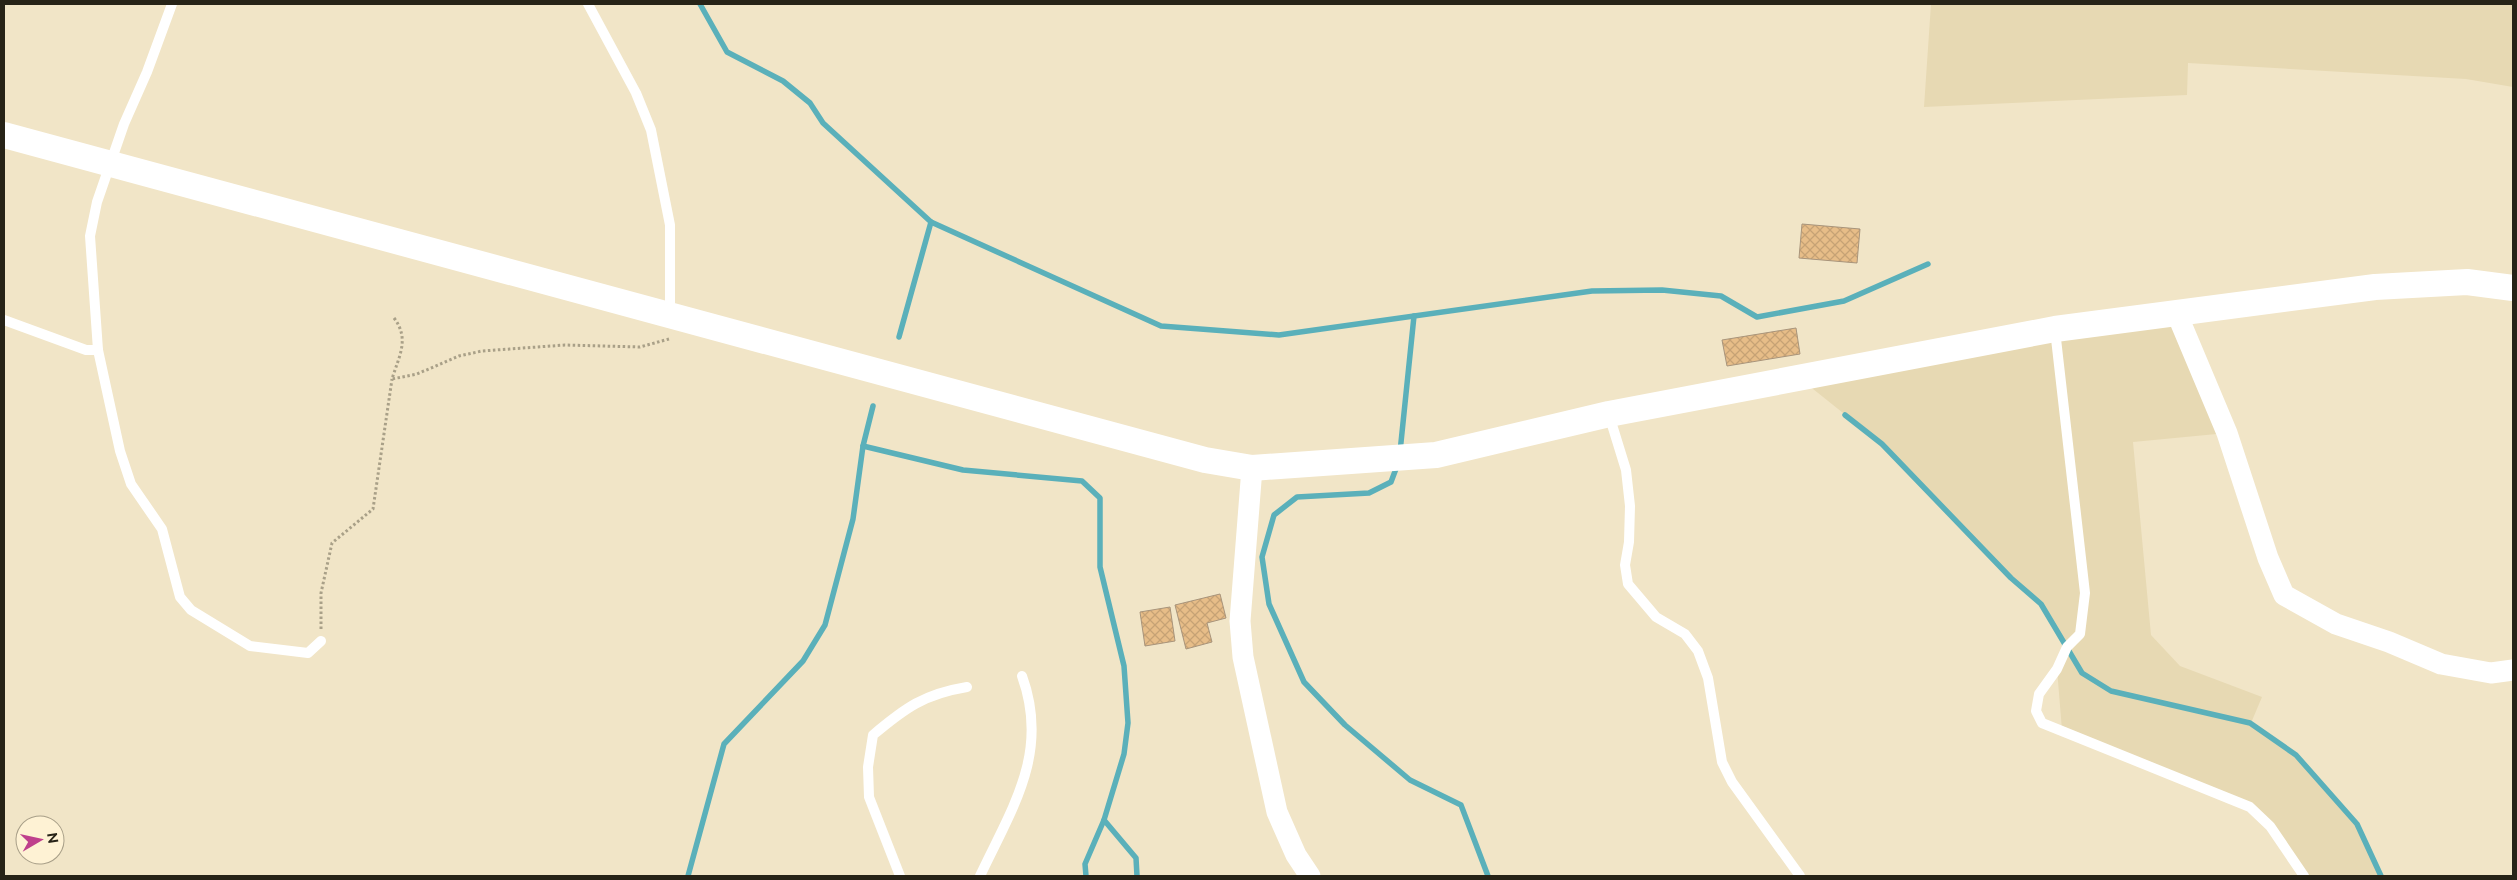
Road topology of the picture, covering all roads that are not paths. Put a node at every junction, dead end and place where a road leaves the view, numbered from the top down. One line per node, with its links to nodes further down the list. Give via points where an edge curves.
1 (172, 4): 4 (lane, via 124,124)
2 (588, 4): 8 (lane, via 636,94 651,130 670,225)
3 (4, 135): 4 (street)
4 (112, 165): 8 (street); 10 (lane, via 90,236)
5 (2513, 288): 6 (street, via 2468,282 2375,287)
6 (2178, 314): 9 (street); 14 (street, via 2226,433 2268,558 2284,595 2336,624 2441,664 2491,672)
7 (4, 320): 10 (lane, via 86,350)
8 (672, 327): 12 (street, via 1205,460)
9 (2055, 329): 11 (street); 21 (lane, via 2085,593 2080,634 2067,647 2057,669 2039,694 2036,711 2042,723 2250,807 2270,826)
10 (98, 350): 13 (lane, via 120,450 131,484 162,529 180,597 190,610 250,646 308,653)
11 (1609, 414): 12 (street, via 1436,455); 20 (lane, via 1626,470 1630,506 1625,565 1628,584 1656,617 1685,634 1698,651 1708,678 1722,762 1732,782)
12 (1252, 468): 19 (street, via 1240,621 1243,657 1277,812 1296,855)
13 (322, 640)
14 (2513, 670)
15 (1022, 676): 18 (lane, via 1029,695 1032,752 1011,810)
16 (967, 687): 17 (lane, via 925,698 898,714 873,735 868,767 869,797)
17 (900, 876)
18 (980, 876)
19 (1310, 876)
20 (1800, 876)
21 (2304, 876)

